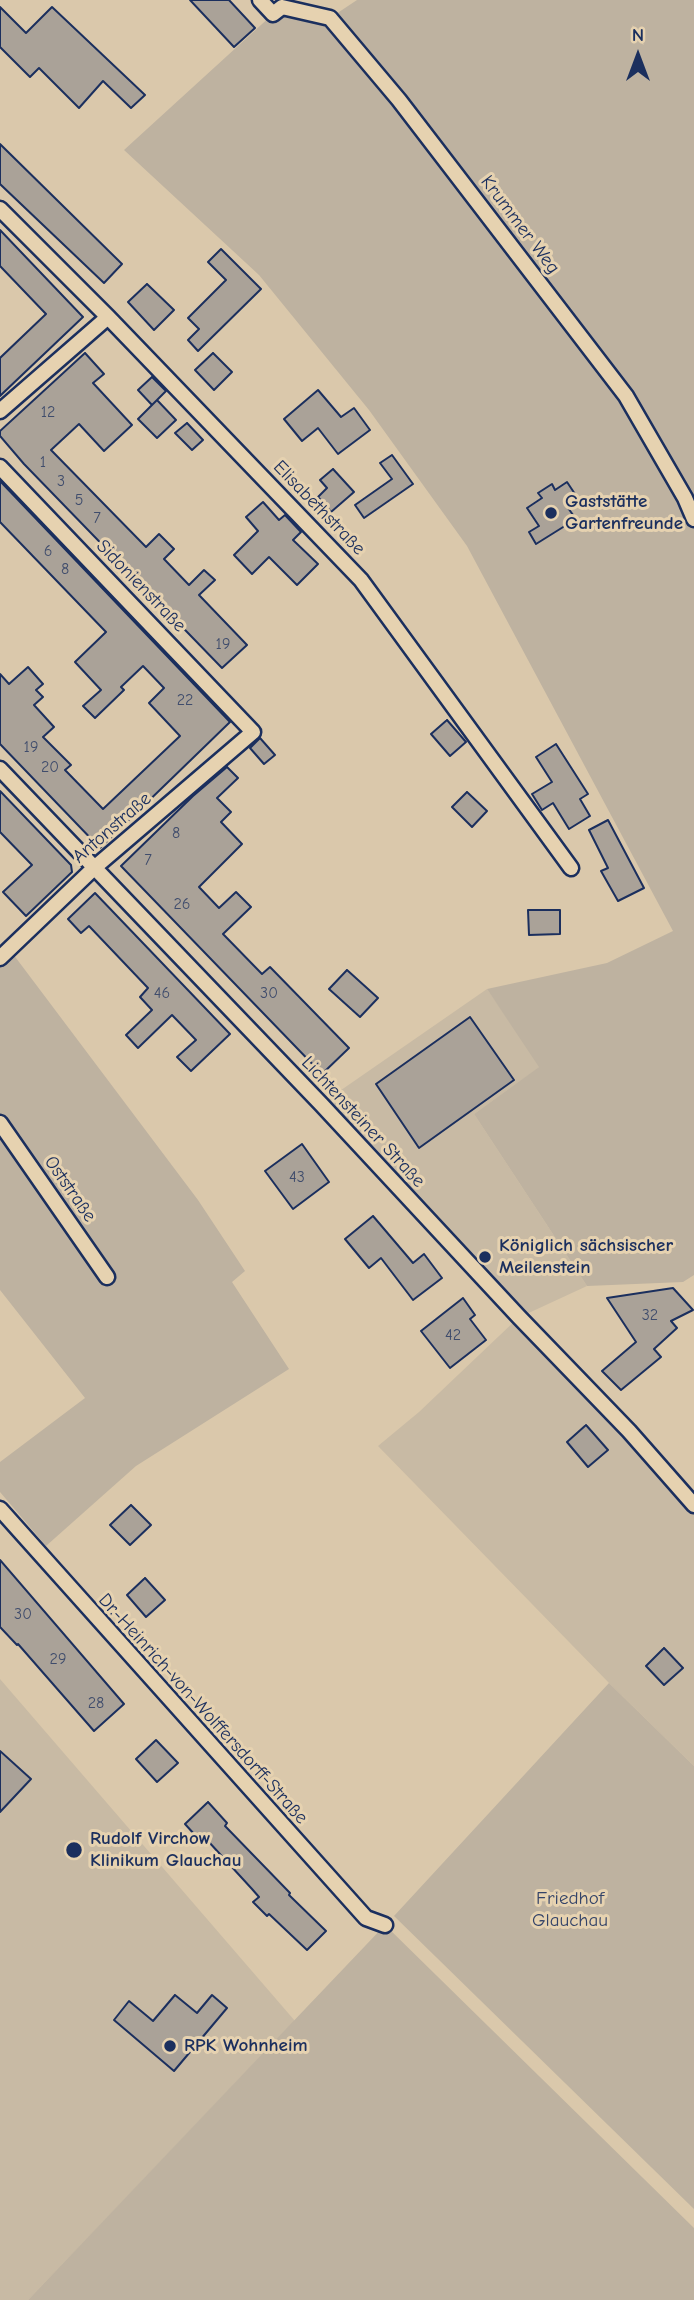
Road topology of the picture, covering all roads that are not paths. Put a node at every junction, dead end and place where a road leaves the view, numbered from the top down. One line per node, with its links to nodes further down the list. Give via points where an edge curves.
1 (260, 0): 6 (street, Krummer Weg, via 273,14 282,7 330,18 399,100 626,396)
2 (0, 209): 3 (street, Elisabethstraße)
3 (108, 317): 4 (street); 10 (street, Elisabethstraße, via 361,580)
4 (0, 411)
5 (0, 467): 7 (street, Sidonienstraße)
6 (694, 519)
7 (253, 732): 9 (street, Antonstraße)
8 (0, 769): 9 (street, Lichtensteiner Straße)
9 (94, 868): 11 (street, Antonstraße); 14 (street, Lichtensteiner Straße, via 629,1431)
10 (571, 868)
11 (0, 958)
12 (0, 1123): 13 (street, Oststraße)
13 (107, 1277)
14 (694, 1506)
15 (0, 1509): 16 (street, Dr.-Heinrich-von-Wolffersdorff-Straße, via 366,1918)
16 (385, 1925)

